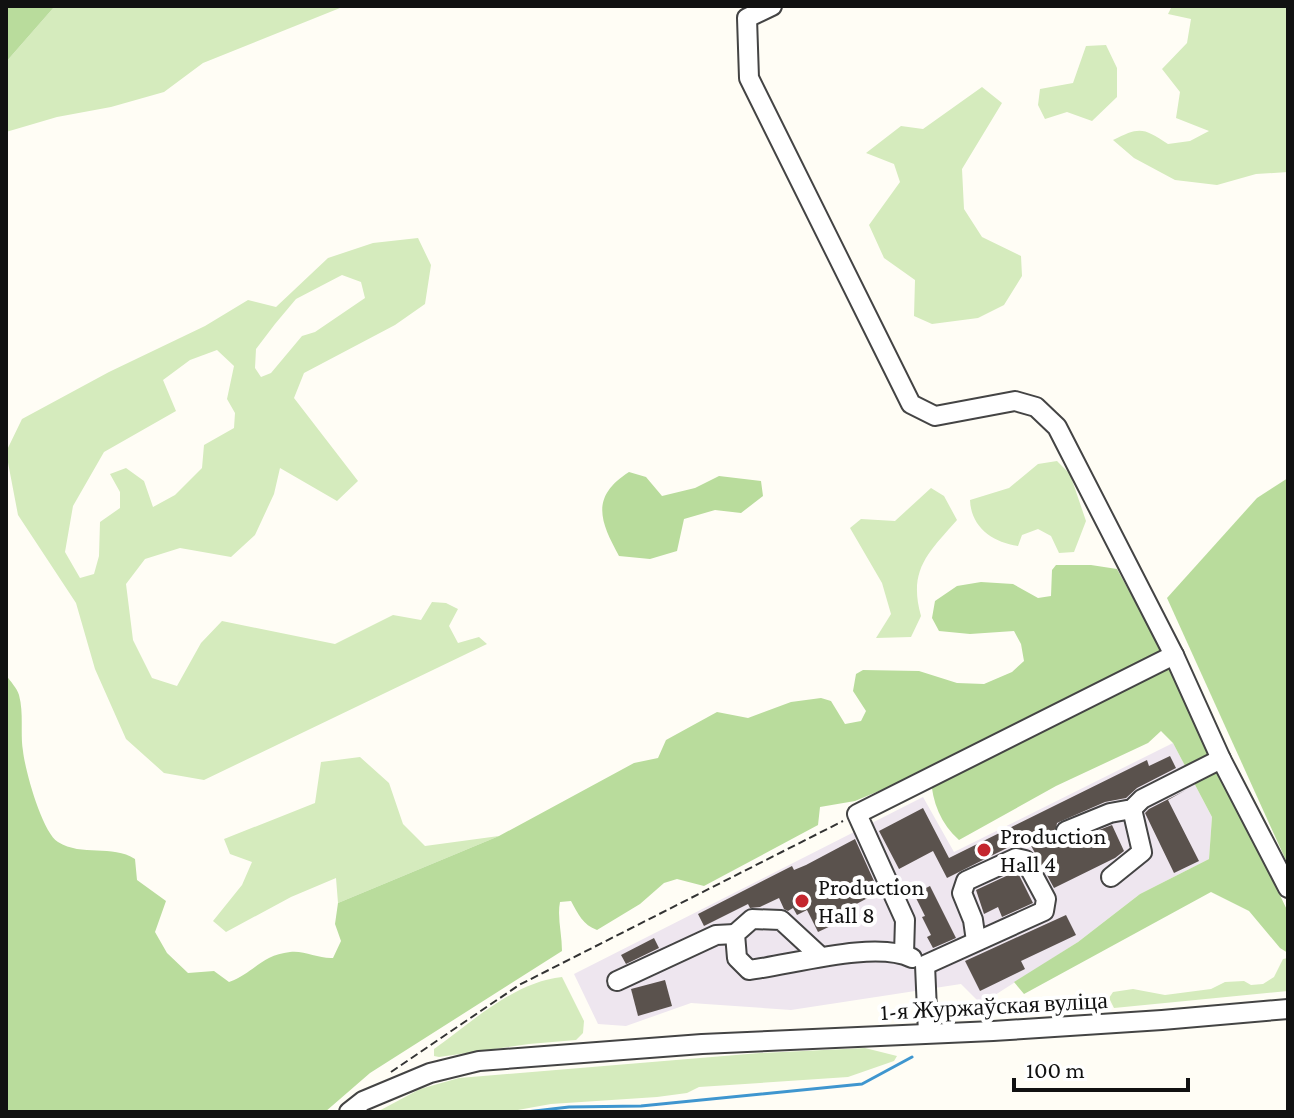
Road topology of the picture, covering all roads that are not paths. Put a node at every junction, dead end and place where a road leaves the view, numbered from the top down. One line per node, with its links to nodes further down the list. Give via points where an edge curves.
1 (772, 6): 2 (street, via 747,18 749,78 911,404 935,416 1015,401 1036,407 1057,427)
2 (1174, 655): 3 (street); 10 (street, via 857,814 905,920)
3 (1221, 759): 4 (street); 7 (street)
4 (1132, 809): 5 (street); 6 (street, via 1142,852)
5 (1066, 831)
6 (1111, 877)
7 (1288, 888)
8 (735, 934): 11 (street, via 752,919 781,920); 11 (street, via 737,958 749,970); 13 (street, via 716,935)
9 (976, 941): 9 (street, via 1044,911 1046,899 1025,860 1016,858 966,881 962,893); 12 (street)
10 (904, 954): 11 (street); 12 (street)
11 (821, 957)
12 (925, 965): 15 (street)
13 (617, 981)
14 (1288, 1009): 15 (street, 1-я Журжаўская вуліца)
15 (928, 1033): 16 (street, 1-я Журжаўская вуліца, via 479,1061 430,1073)
16 (349, 1112)

